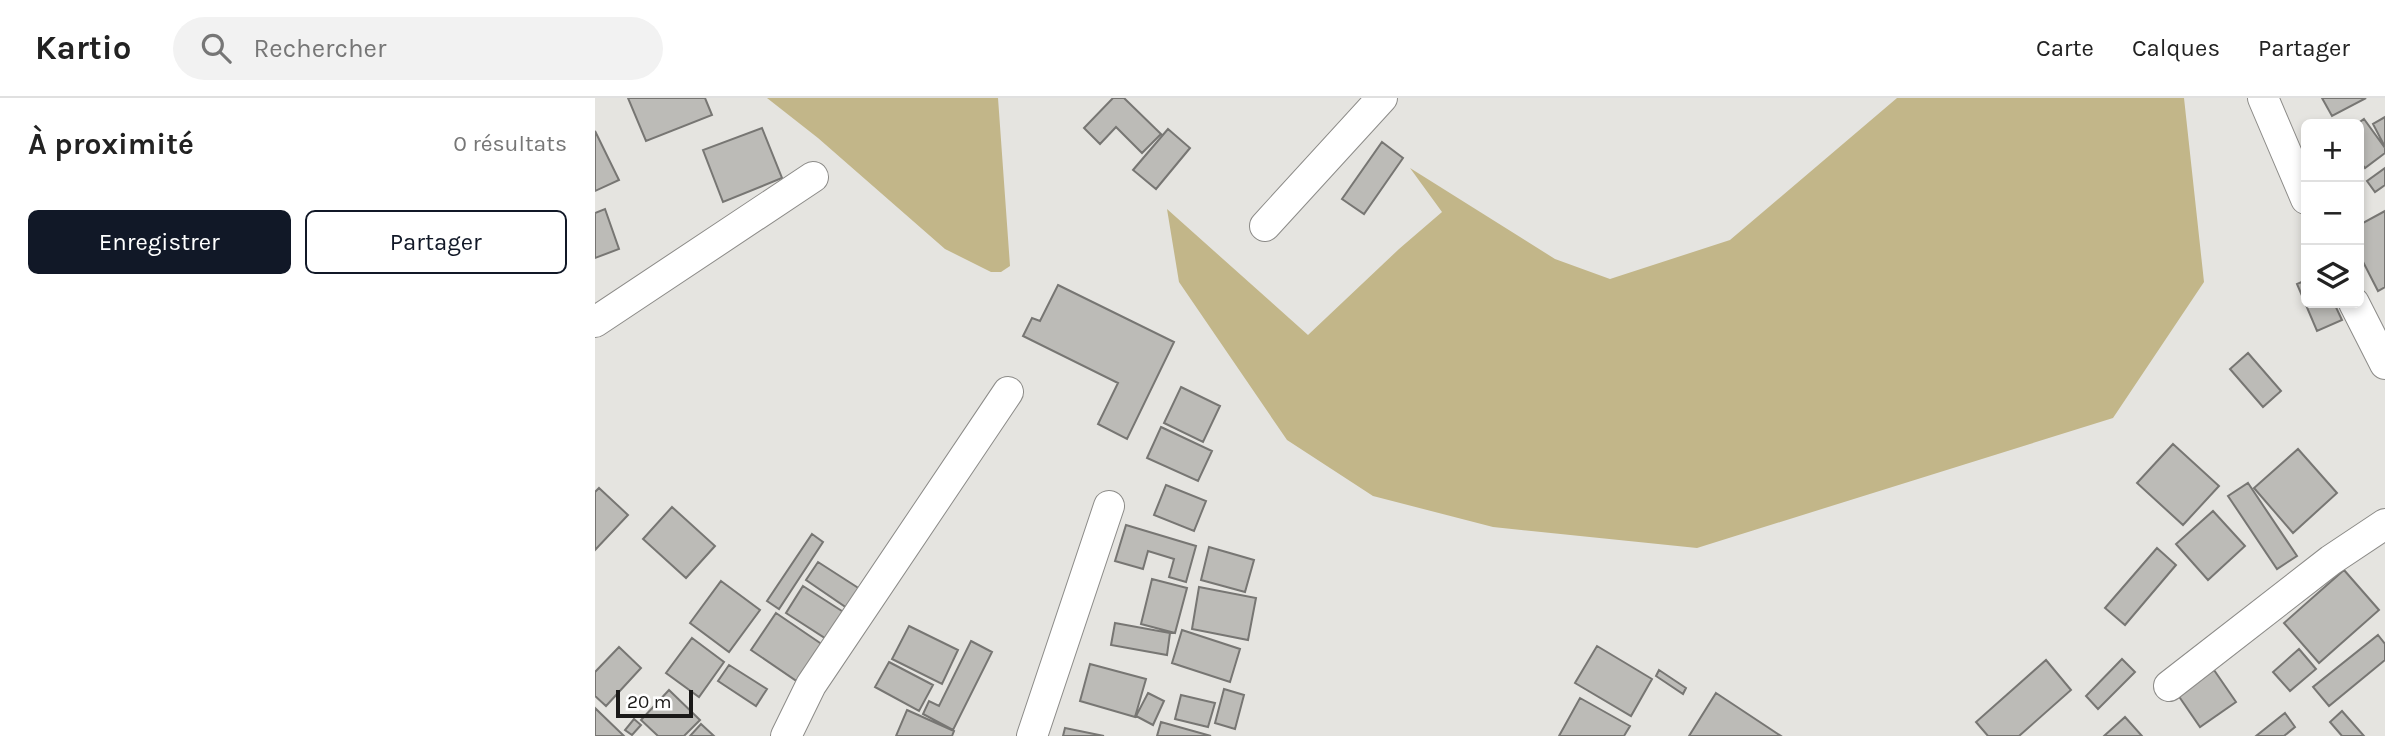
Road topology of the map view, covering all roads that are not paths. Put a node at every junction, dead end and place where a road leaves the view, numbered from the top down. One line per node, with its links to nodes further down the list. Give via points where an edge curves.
1 (1382, 98): 5 (street)
2 (2263, 98): 4 (street)
3 (813, 177): 7 (street)
4 (2301, 187)
5 (1265, 226)
6 (2357, 308): 8 (street)
7 (595, 322)
8 (2385, 364)
9 (1008, 392): 13 (street, via 811,685)
10 (1109, 506): 14 (street)
11 (2385, 524): 12 (street)
12 (2169, 686)
13 (786, 736)
14 (1032, 736)

